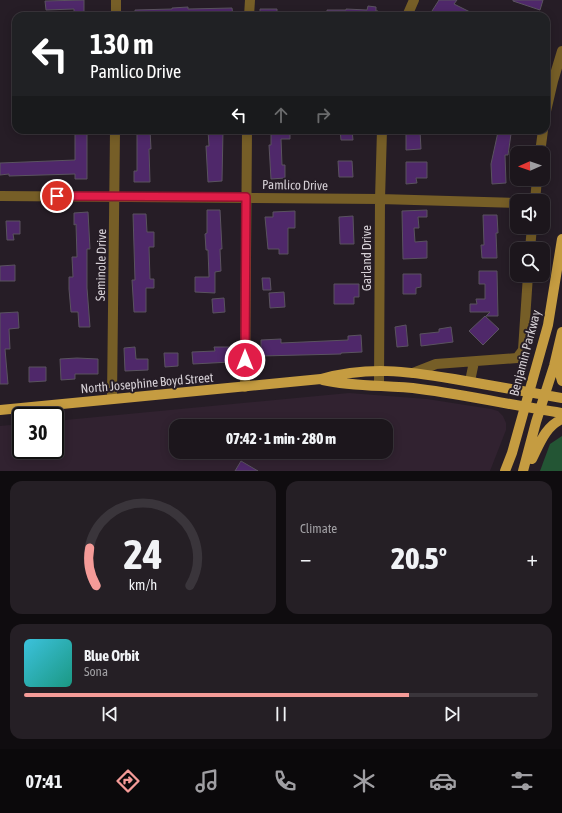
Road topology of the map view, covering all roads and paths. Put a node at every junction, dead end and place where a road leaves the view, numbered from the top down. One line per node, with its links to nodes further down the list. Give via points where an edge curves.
1 (116, 0): 4 (street)
2 (250, 0): 5 (street)
3 (414, 0): 6 (street)
4 (116, 12)
5 (249, 12)
6 (409, 12)
7 (562, 51): 8 (street)
8 (550, 94)
9 (115, 134): 15 (street, Seminole Drive)
10 (247, 134): 16 (street)
11 (382, 134): 17 (street, Garland Drive)
12 (542, 134): 13 (street)
13 (541, 146)
14 (0, 196): 15 (street, Pamlico Drive)
15 (114, 197): 16 (street, Pamlico Drive); 33 (street, Seminole Drive)
16 (246, 197): 17 (street, Pamlico Drive); 29 (street)
17 (380, 199): 18 (street, Pamlico Drive); 23 (street, Garland Drive)
18 (510, 203)
19 (562, 239): 30 (main road, Benjamin Parkway, via 548,325)
20 (528, 282): 22 (street, via 523,350 517,358)
21 (561, 336): 26 (main road); 31 (main road)
22 (474, 362): 24 (street, via 436,364); 27 (street)
23 (379, 370): 24 (main road, North Josephine Boyd Street); 25 (main road, North Josephine Boyd Street); 28 (street, Garland Drive)
24 (413, 372): 27 (main road, North Josephine Boyd Street)
25 (321, 379): 28 (main road, North Josephine Boyd Street, via 340,384); 29 (main road, North Josephine Boyd Street)
26 (562, 381)
27 (470, 382): 30 (main road, North Josephine Boyd Street)
28 (378, 385): 34 (main road, North Josephine Boyd Street, via 443,392)
29 (245, 387): 33 (main road, North Josephine Boyd Street)
30 (528, 392): 31 (main road, North Josephine Boyd Street); 34 (main road, Benjamin Parkway)
31 (544, 395): 32 (main road, North Josephine Boyd Street); 36 (main road)
32 (562, 398)
33 (112, 400): 35 (main road, North Josephine Boyd Street)
34 (524, 407): 36 (main road, North Josephine Boyd Street); 39 (main road, Benjamin Parkway)
35 (0, 410)
36 (540, 410): 37 (main road, North Josephine Boyd Street); 40 (main road)
37 (562, 414)
38 (562, 419): 40 (main road, via 542,438)
39 (505, 471)
40 (524, 471)

